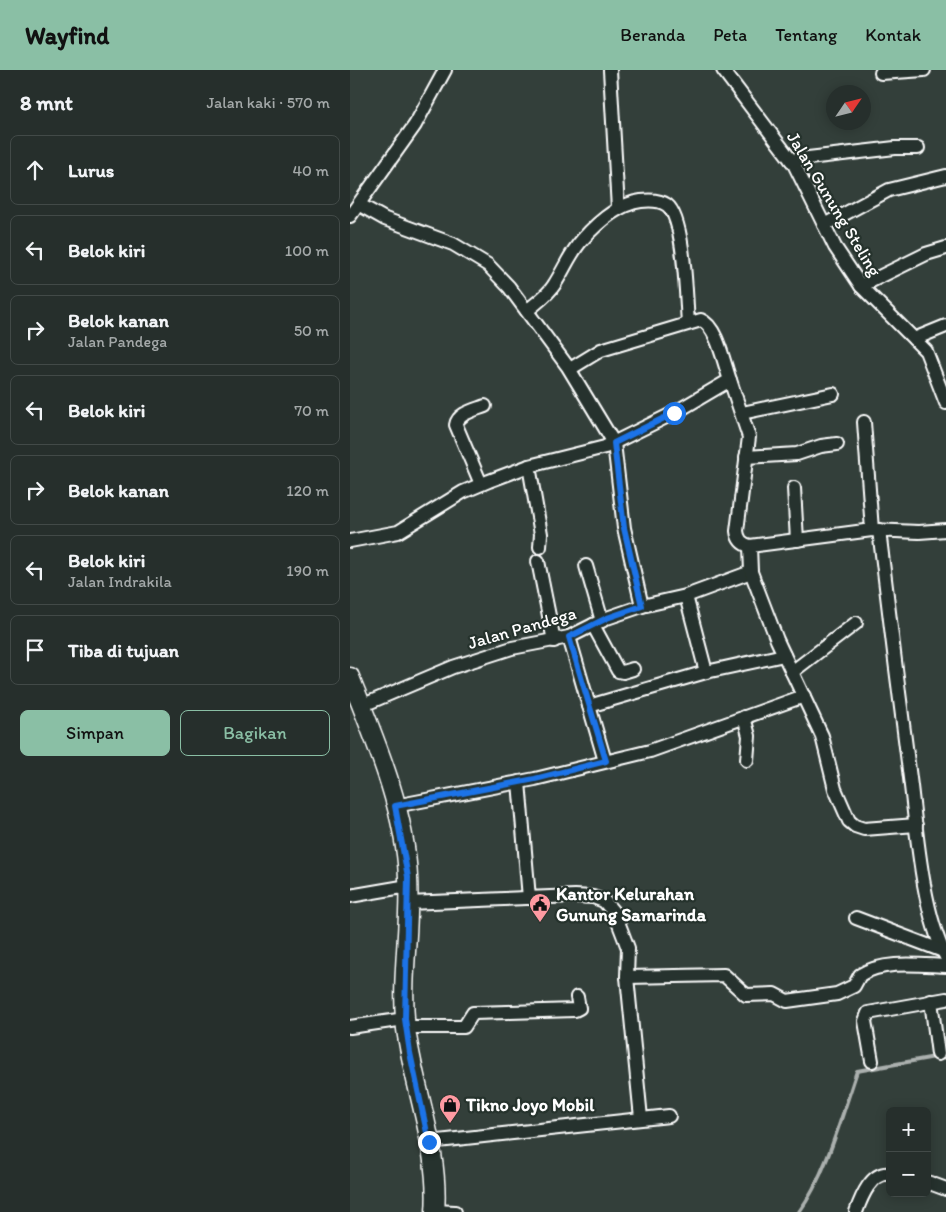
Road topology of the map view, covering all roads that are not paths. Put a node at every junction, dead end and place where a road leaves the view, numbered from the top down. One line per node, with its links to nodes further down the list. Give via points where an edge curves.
1 (445, 70): 9 (street, via 415,125)
2 (610, 70): 10 (street)
3 (723, 70): 7 (street, Jalan Gunung Steling)
4 (924, 70): 5 (street)
5 (881, 73)
6 (918, 148): 7 (street)
7 (791, 160): 12 (street, Jalan Gunung Steling)
8 (946, 176): 12 (street, via 889,190)
9 (360, 205): 11 (street); 15 (street, via 469,252 488,265)
10 (618, 209): 15 (street, via 582,239 554,285); 16 (street, via 633,202 655,200 667,206 674,215 680,234)
11 (350, 216)
12 (824, 225): 14 (street, Jalan Gunung Steling)
13 (946, 248): 14 (street, via 926,254)
14 (860, 286): 18 (street, Jalan Gunung Steling)
15 (527, 311): 19 (street)
16 (688, 323): 19 (street, via 601,350); 20 (street, via 701,320 709,325)
17 (946, 326): 18 (street)
18 (914, 339): 22 (street, Jalan Gunung Steling, via 926,352)
19 (570, 369): 26 (street)
20 (730, 380): 24 (street); 26 (street)
21 (833, 394): 24 (street)
22 (946, 403)
23 (485, 406): 30 (street, via 457,419 456,425)
24 (742, 413): 28 (street, via 750,437)
25 (864, 422): 32 (street)
26 (614, 443): 29 (street); 42 (street, via 624,528)
27 (837, 444): 28 (street, via 797,454)
28 (746, 457): 36 (street, via 737,531 739,539)
29 (529, 466): 30 (street); 37 (street, via 541,534)
30 (481, 484): 35 (street, via 398,532)
31 (794, 488): 34 (street)
32 (875, 530): 33 (street); 34 (street); 60 (street)
33 (946, 530)
34 (797, 540): 36 (street)
35 (350, 541)
36 (750, 546): 40 (street)
37 (540, 547)
38 (538, 561): 46 (street)
39 (586, 566): 43 (street)
40 (751, 572): 41 (street, Jalan Pandega); 47 (street)
41 (686, 596): 42 (street, Jalan Pandega); 49 (street)
42 (642, 606): 43 (street, Jalan Pandega)
43 (597, 623): 45 (street, Jalan Pandega); 48 (street, via 618,671)
44 (856, 623): 50 (street)
45 (569, 637): 46 (street, Jalan Pandega); 54 (street)
46 (554, 641): 53 (street, Jalan Pandega, via 512,648 453,667)
47 (784, 655): 49 (street); 50 (street)
48 (634, 669)
49 (706, 672): 54 (street)
50 (792, 672): 52 (street)
51 (350, 677): 53 (street)
52 (804, 696): 55 (street); 60 (street, via 822,736 835,789 849,821 864,829)
53 (361, 706): 59 (street)
54 (589, 706): 57 (street)
55 (744, 718): 56 (street, via 749,736); 57 (street, via 650,751)
56 (747, 760)
57 (606, 761): 58 (street)
58 (519, 782): 59 (street); 63 (street)
59 (395, 806): 61 (street, via 404,846)
60 (916, 826): 65 (street, via 932,920)
61 (408, 895): 62 (street); 63 (street); 71 (street)
62 (350, 896)
63 (528, 898): 67 (street, via 575,896 604,901 616,914 628,948)
64 (856, 918): 65 (street)
65 (944, 954)
66 (946, 966): 67 (street, via 907,964 874,969 860,975 848,991 787,1001 774,994 746,995 724,975)
67 (627, 977): 76 (street)
68 (577, 997): 71 (street, via 579,1008 575,1010 473,1013 464,1027)
69 (946, 999): 70 (street)
70 (931, 1001): 73 (street); 74 (street, via 868,1013 865,1021)
71 (406, 1023): 72 (street); 77 (street)
72 (350, 1027)
73 (938, 1054)
74 (872, 1061)
75 (669, 1116): 76 (street)
76 (641, 1118): 77 (street)
77 (429, 1142): 81 (street)
78 (886, 1173): 83 (street, via 870,1183)
79 (931, 1183): 80 (street)
80 (946, 1189)
81 (435, 1211): 82 (street)
82 (455, 1212)
83 (856, 1212)

